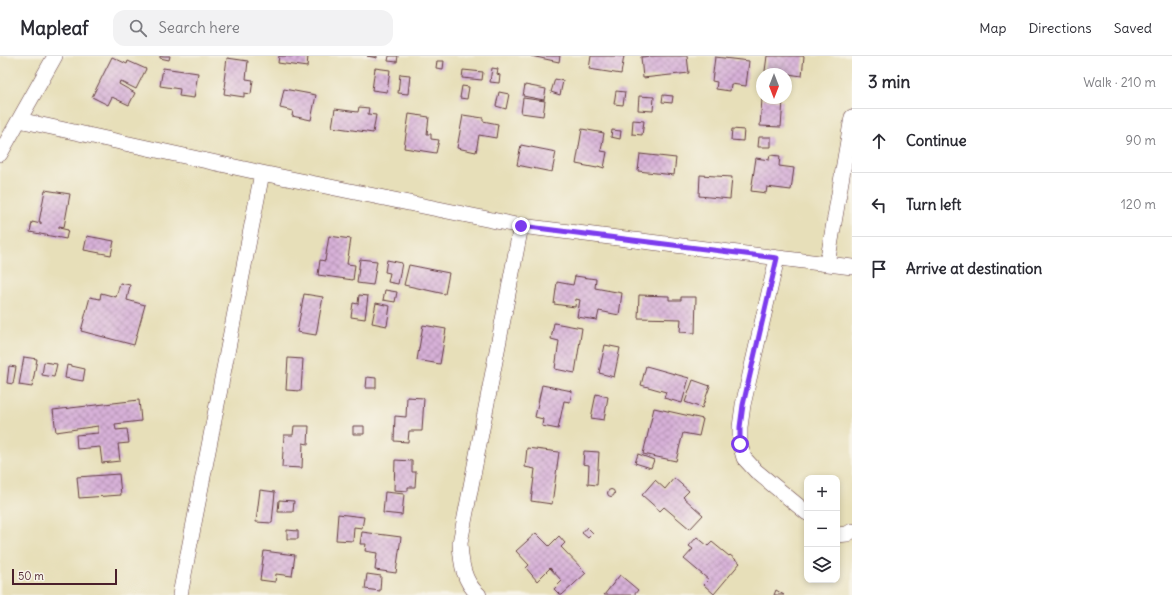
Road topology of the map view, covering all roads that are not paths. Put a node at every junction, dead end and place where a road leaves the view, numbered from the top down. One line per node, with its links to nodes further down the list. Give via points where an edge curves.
1 (55, 56): 3 (street)
2 (852, 116): 8 (street)
3 (19, 120): 4 (street); 5 (street)
4 (0, 154)
5 (262, 173): 6 (street); 13 (street)
6 (521, 226): 7 (street); 14 (street, via 460,542 465,576)
7 (777, 258): 8 (street); 10 (street, via 743,405 740,444 744,458 756,471)
8 (827, 264): 9 (street)
9 (852, 267)
10 (805, 511)
11 (852, 531): 12 (street)
12 (840, 534)
13 (180, 595)
14 (479, 595)

